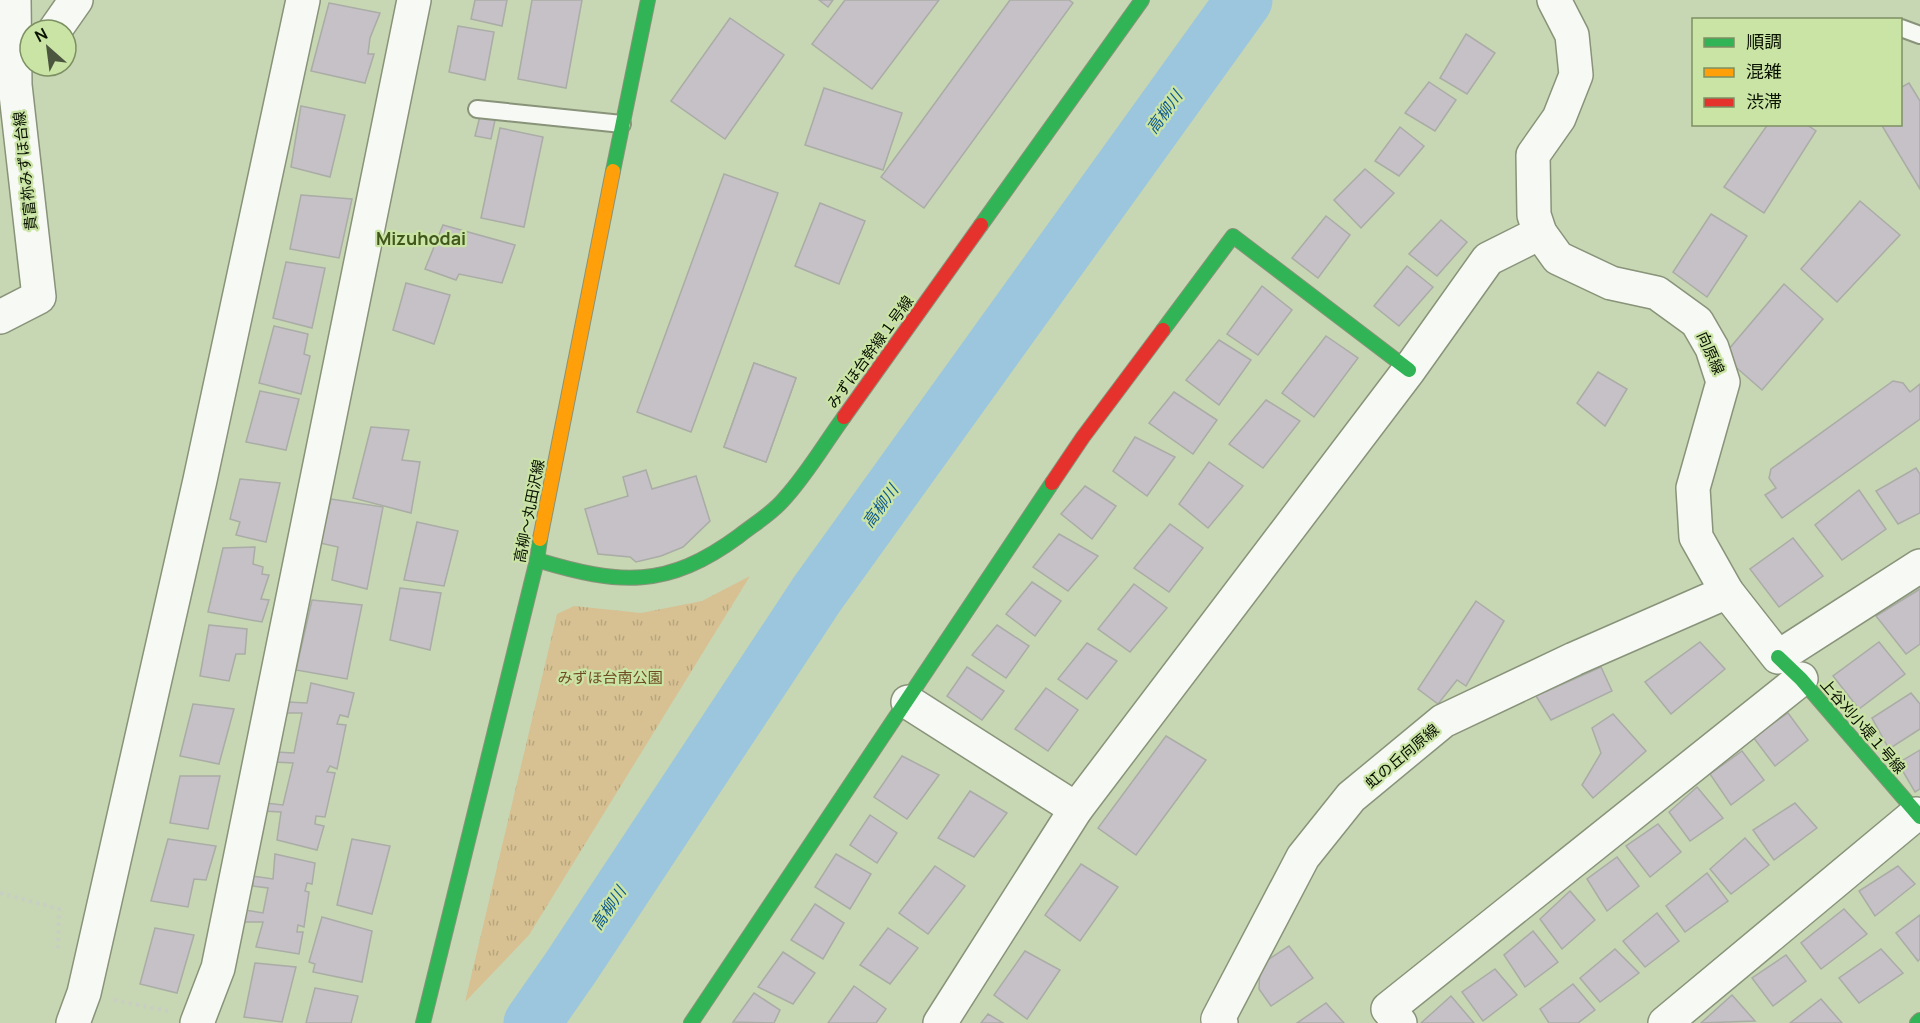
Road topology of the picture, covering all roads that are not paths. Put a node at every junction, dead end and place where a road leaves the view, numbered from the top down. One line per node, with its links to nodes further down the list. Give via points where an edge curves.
1 (14, 0): 10 (street, 貴富祢みずほ台線)
2 (76, 0): 8 (street)
3 (303, 0): 26 (street, via 171,608 84,993)
4 (414, 0): 27 (street, via 218,968)
5 (648, 0): 14 (street, 高柳～丸田沢線)
6 (1142, 0): 18 (street, みずほ台幹線１号線, via 785,499 734,543 687,568 647,580 606,580)
7 (1554, 0): 15 (street, 向原線, via 1572,34 1576,75 1559,118 1533,155 1534,215)
8 (63, 18)
9 (1902, 28): 11 (lane)
10 (18, 33)
11 (1920, 35)
12 (23, 78): 16 (street, 貴富祢みずほ台線, via 39,297)
13 (477, 109): 14 (lane)
14 (622, 124): 18 (street, 高柳～丸田沢線)
15 (1540, 233): 17 (street, via 1488,259); 20 (street, 向原線, via 1558,258 1611,283 1657,294 1697,322 1712,348 1723,382 1693,488 1696,537)
16 (0, 317)
17 (1409, 370): 22 (street, via 1233,236 1083,437); 23 (street)
18 (537, 560): 28 (street, 高柳～丸田沢線)
19 (1920, 567): 21 (street)
20 (1727, 592): 21 (street, 向原線); 25 (street, 虹の丘向原線, via 1443,721 1351,798 1303,857)
21 (1789, 668): 24 (street, 上谷刈小堤１号線); 31 (street, via 1388,1009)
22 (908, 702): 23 (street); 29 (street)
23 (1076, 809): 30 (street)
24 (1918, 815): 32 (street)
25 (1218, 1022)
26 (73, 1023)
27 (197, 1023)
28 (423, 1023)
29 (691, 1023)
30 (940, 1023)
31 (1400, 1023)
32 (1665, 1023)

